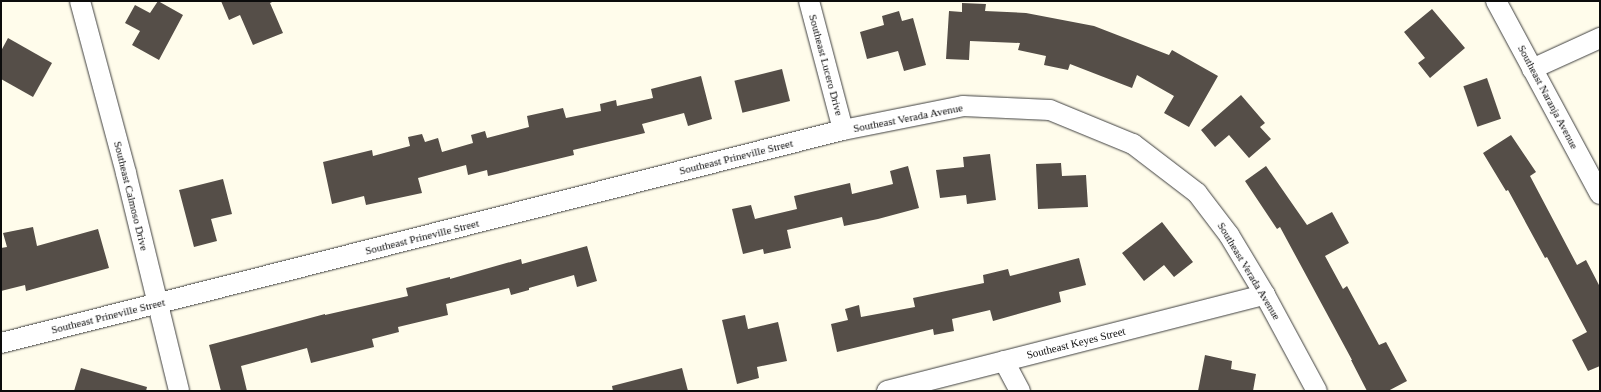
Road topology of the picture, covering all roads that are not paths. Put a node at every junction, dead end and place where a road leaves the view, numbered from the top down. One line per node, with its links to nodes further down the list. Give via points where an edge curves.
1 (80, 1): 9 (street, Southeast Calmoso Drive, via 126,173)
2 (809, 1): 6 (street, Southeast Lucero Drive)
3 (1496, 1): 5 (street, Southeast Naranja Avenue)
4 (1600, 38): 5 (street)
5 (1532, 69): 7 (street, Southeast Naranja Avenue)
6 (843, 130): 8 (street, Southeast Verada Avenue, via 963,106 1050,110 1133,144 1197,193 1229,235); 9 (street, Southeast Prineville Street)
7 (1600, 194)
8 (1265, 295): 11 (street, Southeast Keyes Street); 15 (street, Southeast Verada Avenue)
9 (157, 304): 10 (street, Southeast Prineville Street); 12 (street, Southeast Calmoso Drive)
10 (1, 343)
11 (1004, 360): 13 (street, Southeast Keyes Street); 14 (street)
12 (179, 391)
13 (887, 391)
14 (1020, 391)
15 (1317, 391)

